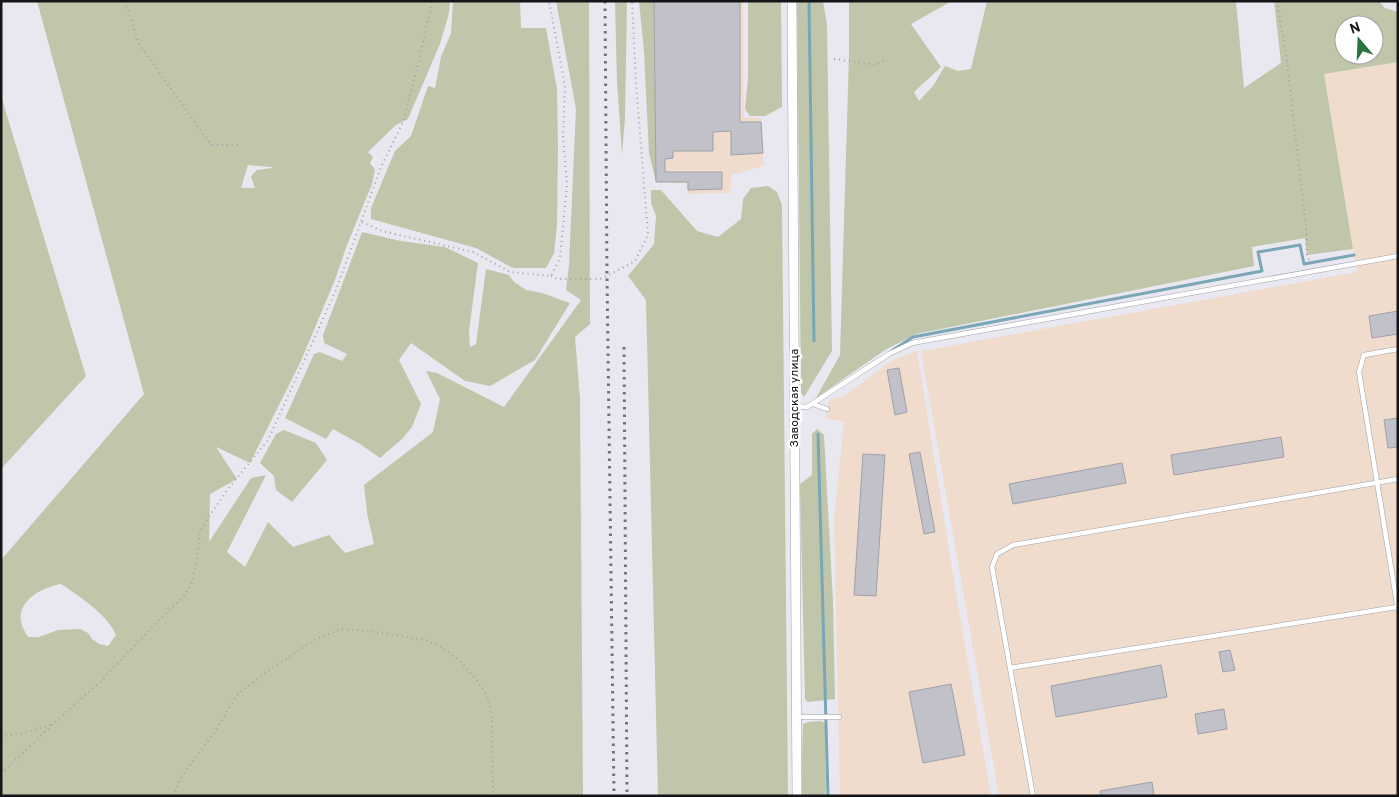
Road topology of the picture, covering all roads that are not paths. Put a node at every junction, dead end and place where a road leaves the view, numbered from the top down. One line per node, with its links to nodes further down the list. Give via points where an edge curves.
1 (792, 1): 5 (street, Заводская улица)
2 (1398, 256): 4 (lane, via 912,344 889,354)
3 (1398, 348): 8 (lane, via 1364,355 1359,372)
4 (813, 404): 5 (lane); 6 (lane)
5 (794, 406): 11 (street, Заводская улица)
6 (827, 409)
7 (1398, 479): 8 (lane)
8 (1377, 483): 9 (lane); 10 (lane, via 1013,545 997,554 992,567)
9 (1398, 609): 10 (lane)
10 (1010, 668): 14 (lane)
11 (796, 717): 12 (lane); 13 (street, Заводская улица)
12 (838, 717)
13 (796, 796)
14 (1033, 796)

